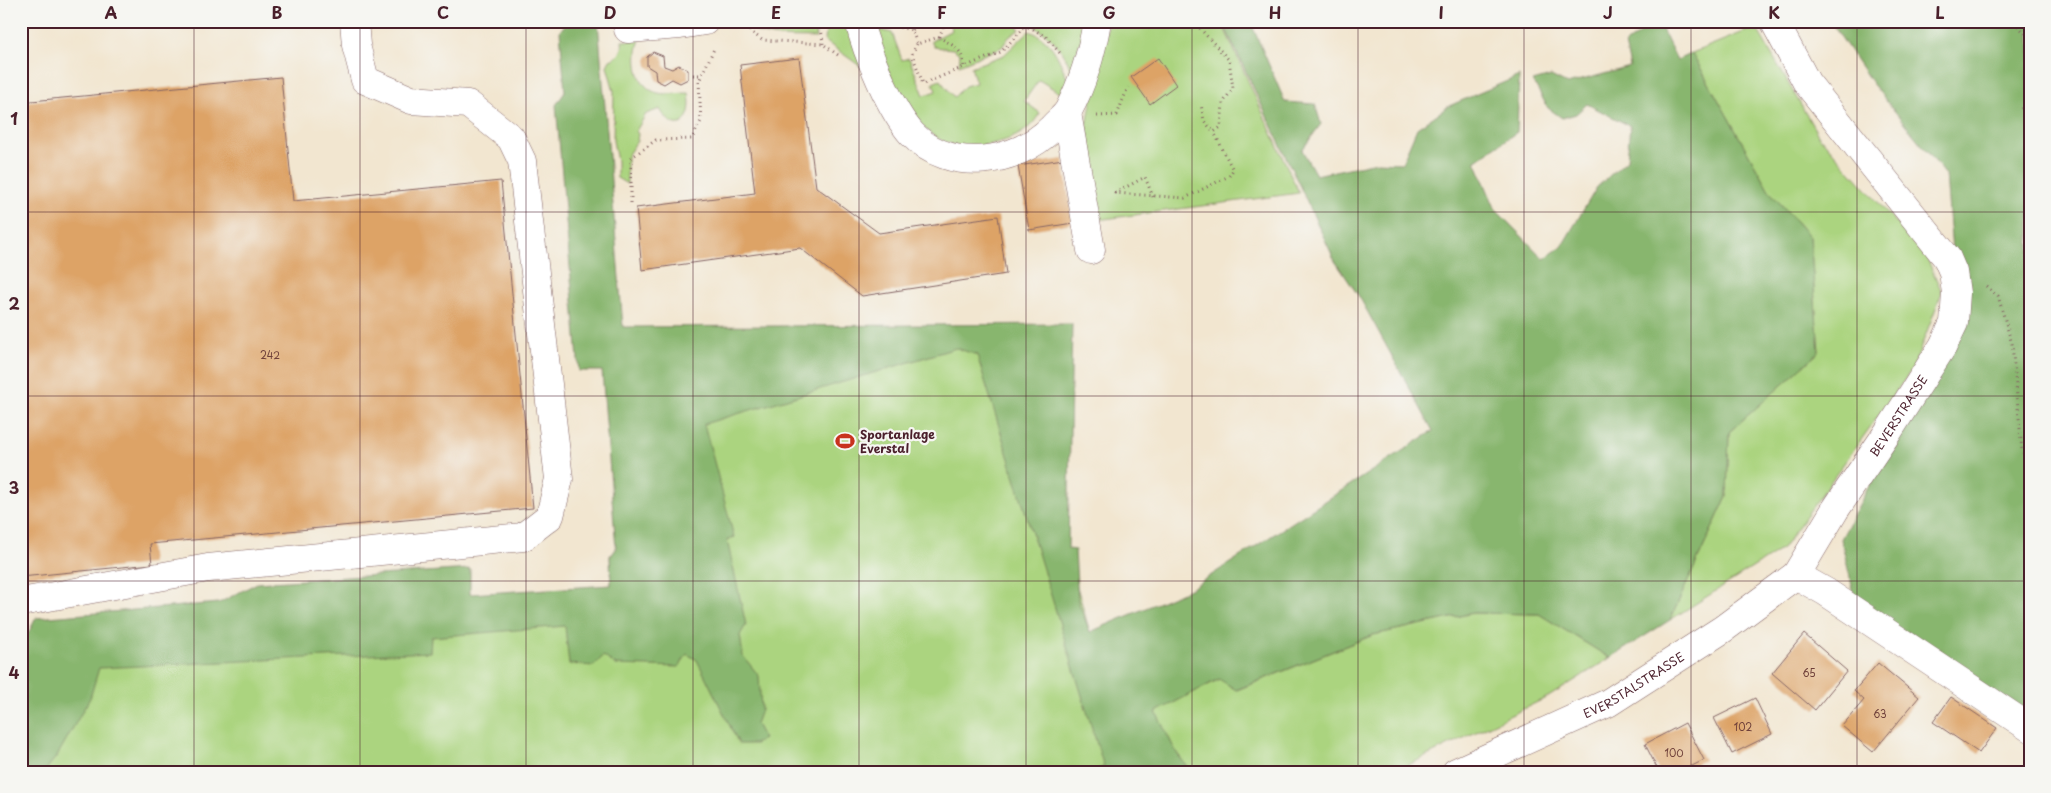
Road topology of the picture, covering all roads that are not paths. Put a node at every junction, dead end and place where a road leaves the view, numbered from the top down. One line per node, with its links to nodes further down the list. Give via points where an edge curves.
1 (354, 21): 10 (street, via 365,80 411,100 468,104 512,138 522,161 559,479 550,516 523,538 208,568)
2 (628, 21): 6 (street, via 628,29 680,25)
3 (859, 21): 7 (street, via 863,39 892,104 912,134 932,149 962,160 991,160 1021,150 1047,132)
4 (1097, 21): 7 (street, via 1091,56)
5 (1774, 21): 9 (street, BEVERSTRASSE, via 1807,83 1947,258 1956,293 1954,323 1943,346 1834,510)
6 (716, 33)
7 (1072, 102): 8 (street)
8 (1091, 250)
9 (1796, 575): 11 (street); 12 (street, EVERSTALSTRASSE, via 1723,629 1608,703)
10 (21, 602)
11 (2030, 728)
12 (1456, 772)

